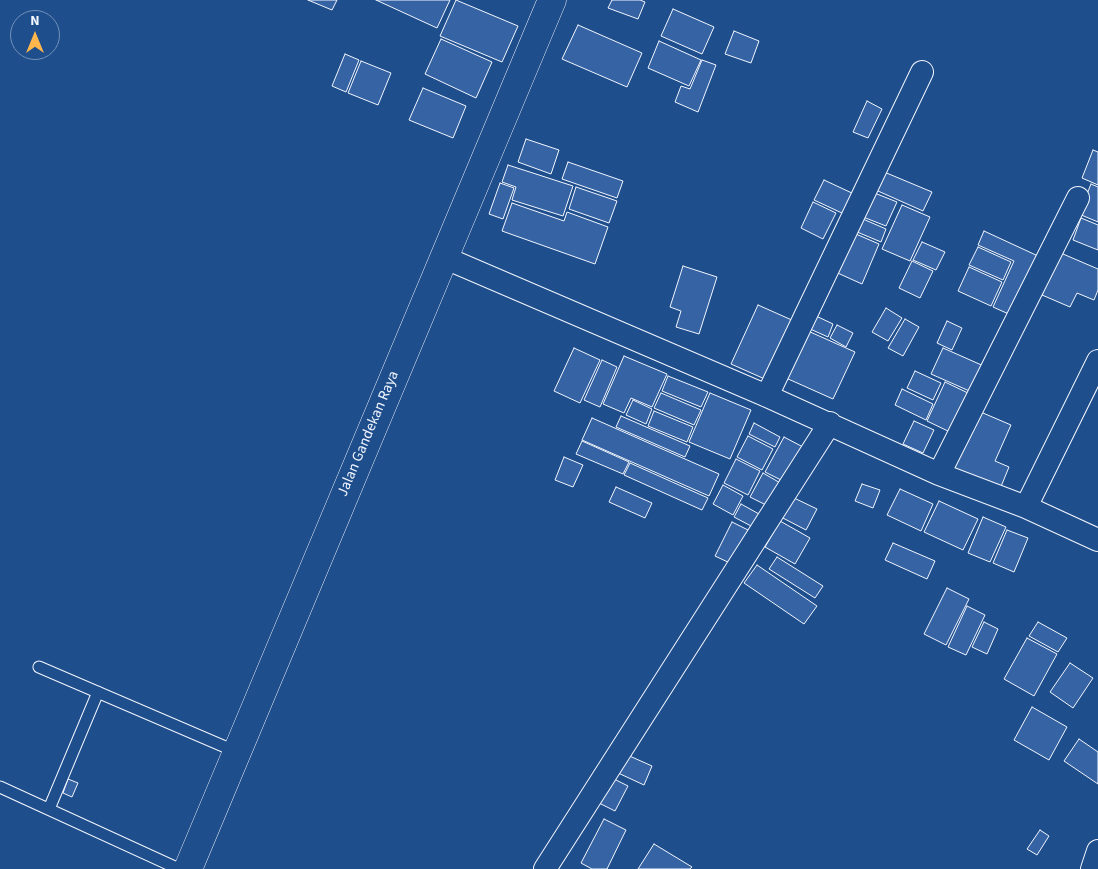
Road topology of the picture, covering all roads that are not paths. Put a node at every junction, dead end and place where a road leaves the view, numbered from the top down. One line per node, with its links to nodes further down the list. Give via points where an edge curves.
1 (552, 0): 4 (street, Jalan Gandekan Raya)
2 (922, 72): 6 (street)
3 (1078, 198): 8 (street)
4 (443, 257): 6 (street); 13 (street, Jalan Gandekan Raya)
5 (1098, 361): 9 (street)
6 (767, 396): 7 (street)
7 (830, 423): 8 (street); 19 (street)
8 (939, 474): 9 (street)
9 (1026, 507): 10 (street)
10 (1098, 540)
11 (39, 667): 12 (lane)
12 (98, 692): 13 (lane); 15 (lane)
13 (237, 752): 18 (street, Jalan Gandekan Raya)
14 (0, 787): 15 (lane)
15 (49, 809): 17 (lane)
16 (1098, 851): 20 (street)
17 (179, 869)
18 (188, 869)
19 (545, 869)
20 (1092, 869)

